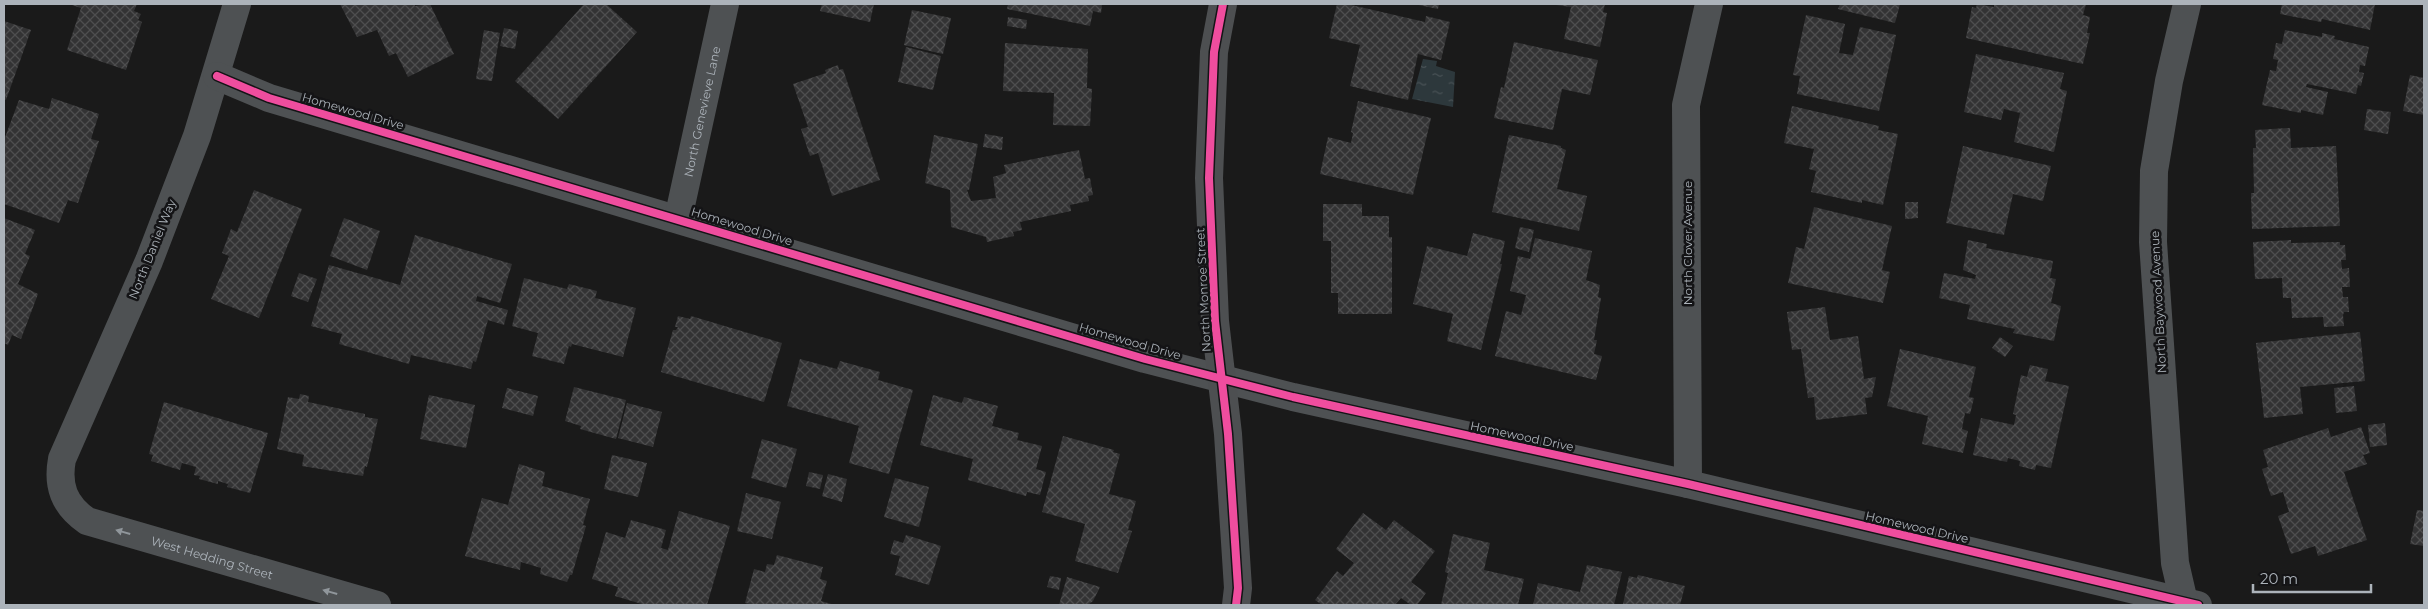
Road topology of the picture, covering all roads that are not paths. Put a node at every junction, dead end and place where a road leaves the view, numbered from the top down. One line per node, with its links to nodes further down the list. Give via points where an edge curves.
1 (237, 4): 6 (street, North Daniel Way)
2 (725, 4): 7 (street, North Genevieve Lane)
3 (1223, 4): 8 (main road, North Monroe Street, via 1214,52 1209,178)
4 (1709, 4): 9 (street, North Clover Avenue, via 1686,105)
5 (2186, 4): 11 (street, North Baywood Avenue, via 2154,171 2153,242 2175,563)
6 (217, 76): 7 (street, Homewood Drive, via 269,98); 10 (street, North Daniel Way, via 149,261 62,460 59,475)
7 (678, 219): 8 (street, Homewood Drive, via 1145,359)
8 (1220, 377): 9 (street, Homewood Drive, via 1293,397); 13 (main road, North Monroe Street, via 1230,472 1238,588)
9 (1688, 484): 11 (street, Homewood Drive)
10 (62, 491): 12 (street, West Hedding Street, one-way to 10, via 87,521 76,513)
11 (2191, 604)
12 (377, 605)
13 (1236, 605)

